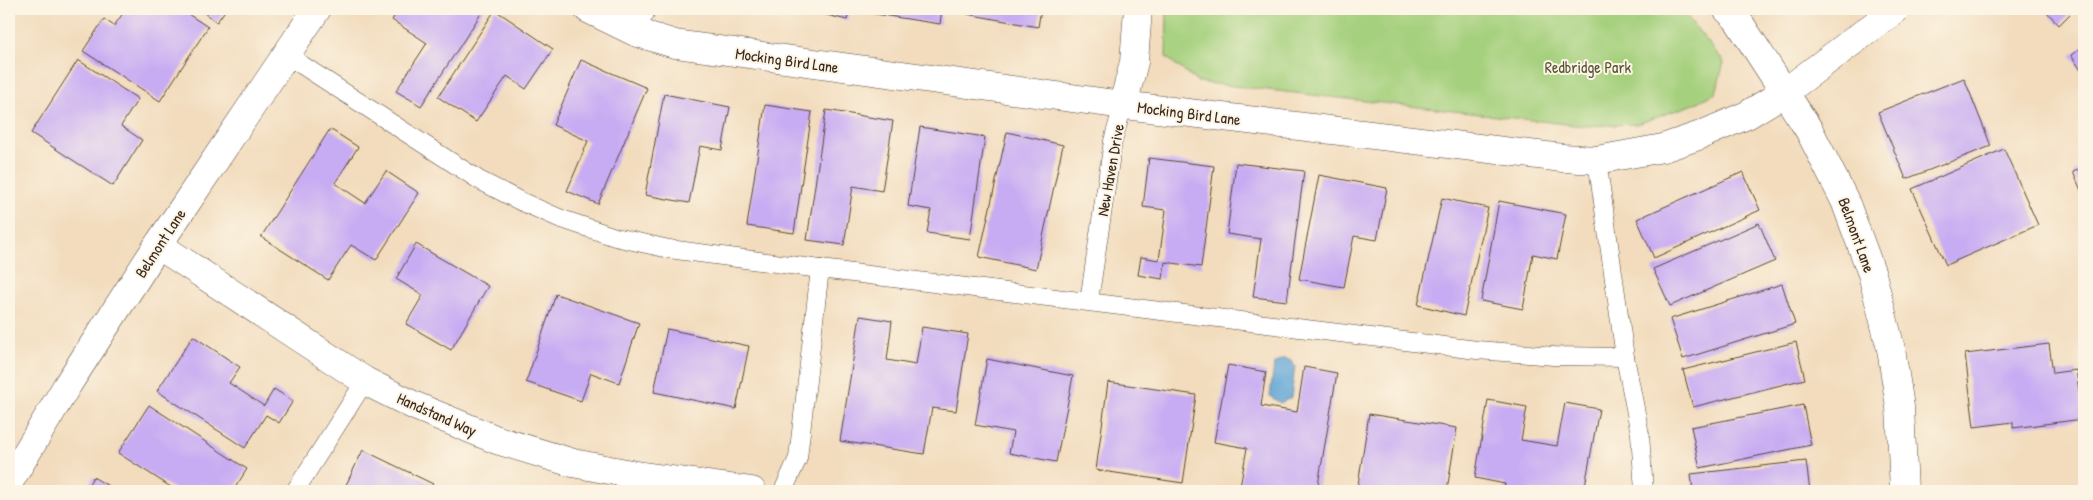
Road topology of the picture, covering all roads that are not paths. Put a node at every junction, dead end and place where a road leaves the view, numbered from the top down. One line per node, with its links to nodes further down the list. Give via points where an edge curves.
1 (317, 9): 7 (street, Belmont Lane)
2 (588, 9): 6 (street, Mocking Bird Lane)
3 (1138, 9): 9 (street, New Haven Drive, via 1134,62)
4 (1726, 9): 8 (street, Belmont Lane, via 1737,19)
5 (1896, 9): 8 (street, Mocking Bird Lane)
6 (641, 20): 9 (street, Mocking Bird Lane, via 675,44)
7 (285, 54): 11 (street, Belmont Lane); 12 (lane, via 479,180 559,218 615,237 669,249)
8 (1785, 92): 10 (street, Mocking Bird Lane, via 1747,115 1701,135 1663,148); 21 (street, Belmont Lane, via 1809,130 1845,201 1872,274 1891,349 1900,407)
9 (1123, 105): 10 (street, Mocking Bird Lane); 13 (lane, New Haven Drive, via 1113,141)
10 (1597, 160): 14 (lane)
11 (158, 245): 15 (street, Handstand Way); 16 (street, Belmont Lane)
12 (820, 269): 13 (lane); 19 (lane, via 798,458)
13 (1089, 302): 14 (lane, via 1477,350)
14 (1625, 357): 20 (lane, via 1640,434)
15 (365, 381): 17 (lane); 18 (street, Handstand Way, via 497,440 573,463)
16 (9, 482)
17 (295, 491)
18 (752, 491)
19 (783, 491)
20 (1644, 491)
21 (1904, 491)

